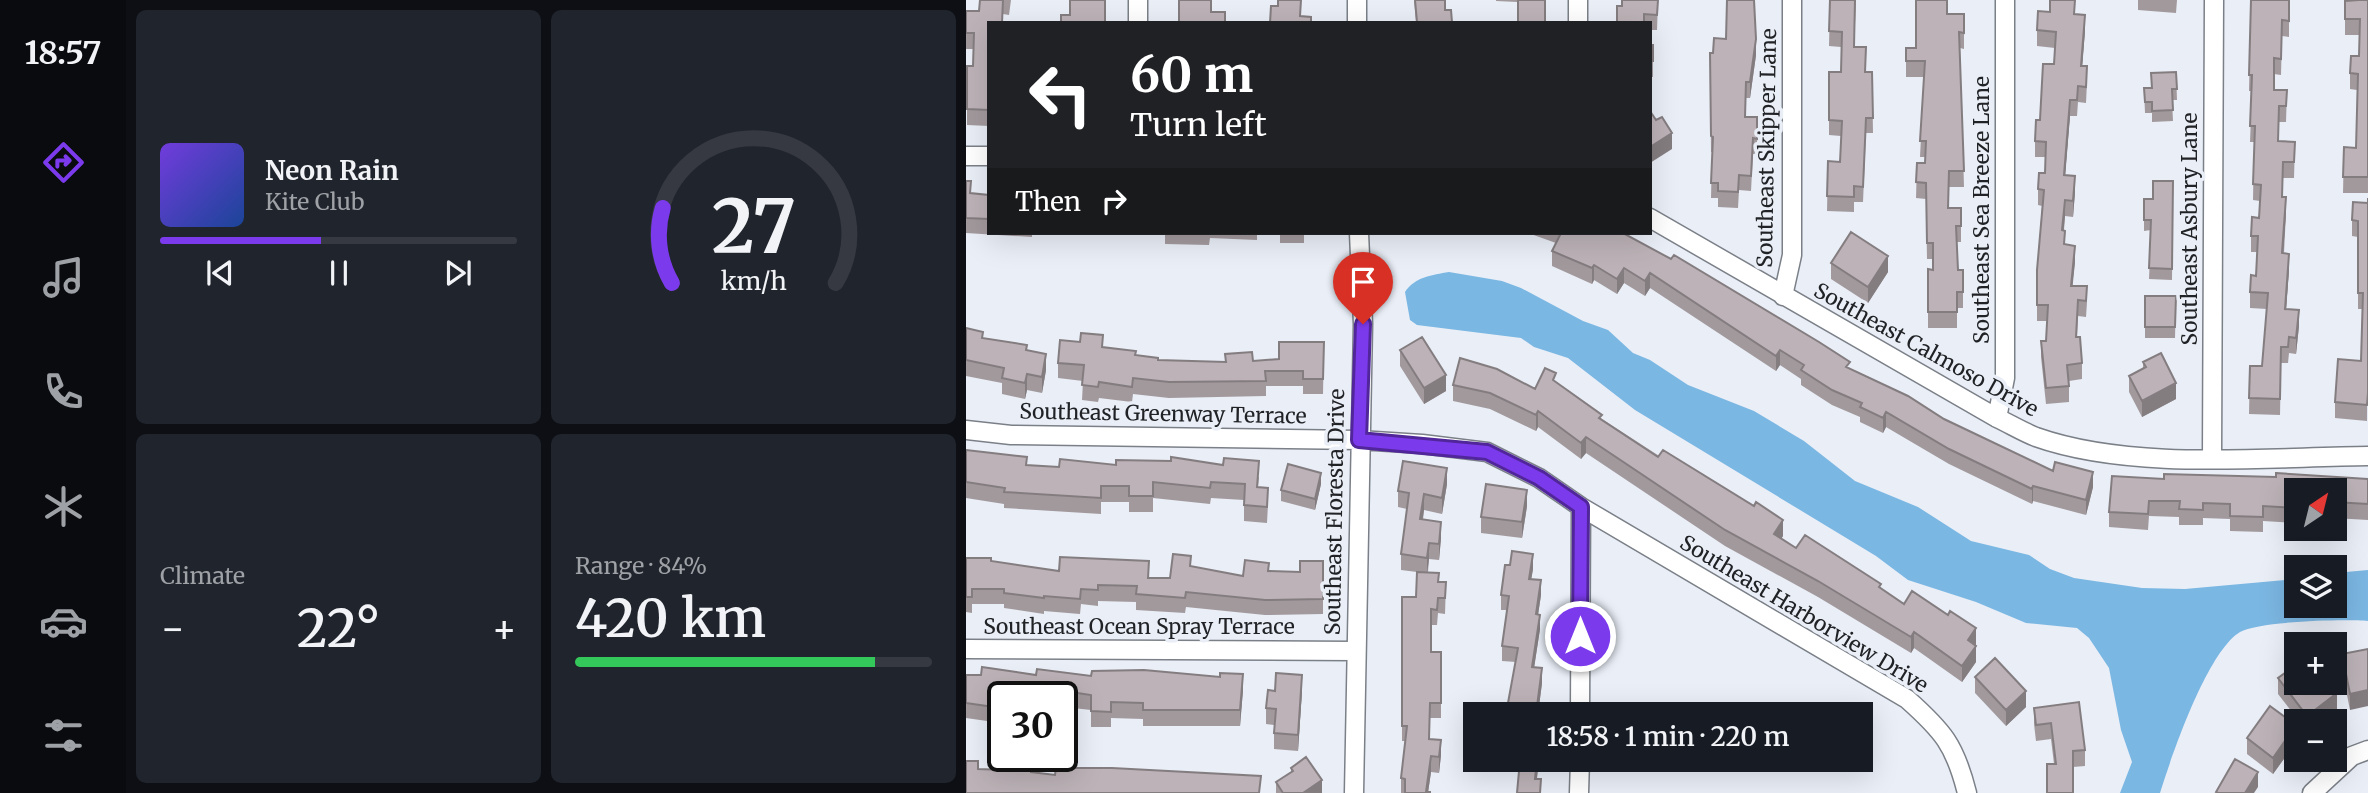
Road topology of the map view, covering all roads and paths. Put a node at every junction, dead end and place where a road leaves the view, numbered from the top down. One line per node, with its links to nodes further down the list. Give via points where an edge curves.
1 (1138, 0): 7 (street)
2 (1357, 0): 8 (street)
3 (1578, 0): 9 (street)
4 (1792, 0): 14 (street, Southeast Skipper Lane, via 1792,255)
5 (2005, 0): 15 (street, Southeast Sea Breeze Lane, via 2005,378)
6 (2214, 0): 19 (street, Southeast Asbury Lane)
7 (1138, 21)
8 (1357, 21)
9 (1577, 21)
10 (966, 156): 11 (street)
11 (987, 156)
12 (1652, 219): 14 (street, Southeast Calmoso Drive)
13 (1359, 235): 17 (street, Southeast Floresta Drive, via 1363,324)
14 (1783, 296): 15 (street, Southeast Calmoso Drive)
15 (1997, 418): 19 (street, Southeast Calmoso Drive, via 2036,437 2093,451)
16 (966, 430): 17 (street, Southeast Greenway Terrace, via 1011,435)
17 (1359, 440): 20 (street, Southeast Greenway Terrace, via 1487,452 1539,478); 22 (street, Southeast Floresta Drive)
18 (2368, 456): 19 (street, Southeast Calmoso Drive)
19 (2212, 457)
20 (1581, 507): 23 (street); 28 (street, Southeast Harborview Drive, via 1907,699 1940,728 1959,763)
21 (966, 649): 22 (street, Southeast Ocean Spray Terrace)
22 (1355, 651): 26 (street, Southeast Floresta Drive)
23 (1580, 702)
24 (2368, 750): 29 (street, via 2352,756)
25 (1580, 772): 27 (street)
26 (1354, 793)
27 (1579, 793)
28 (1967, 793)
29 (2312, 793)

